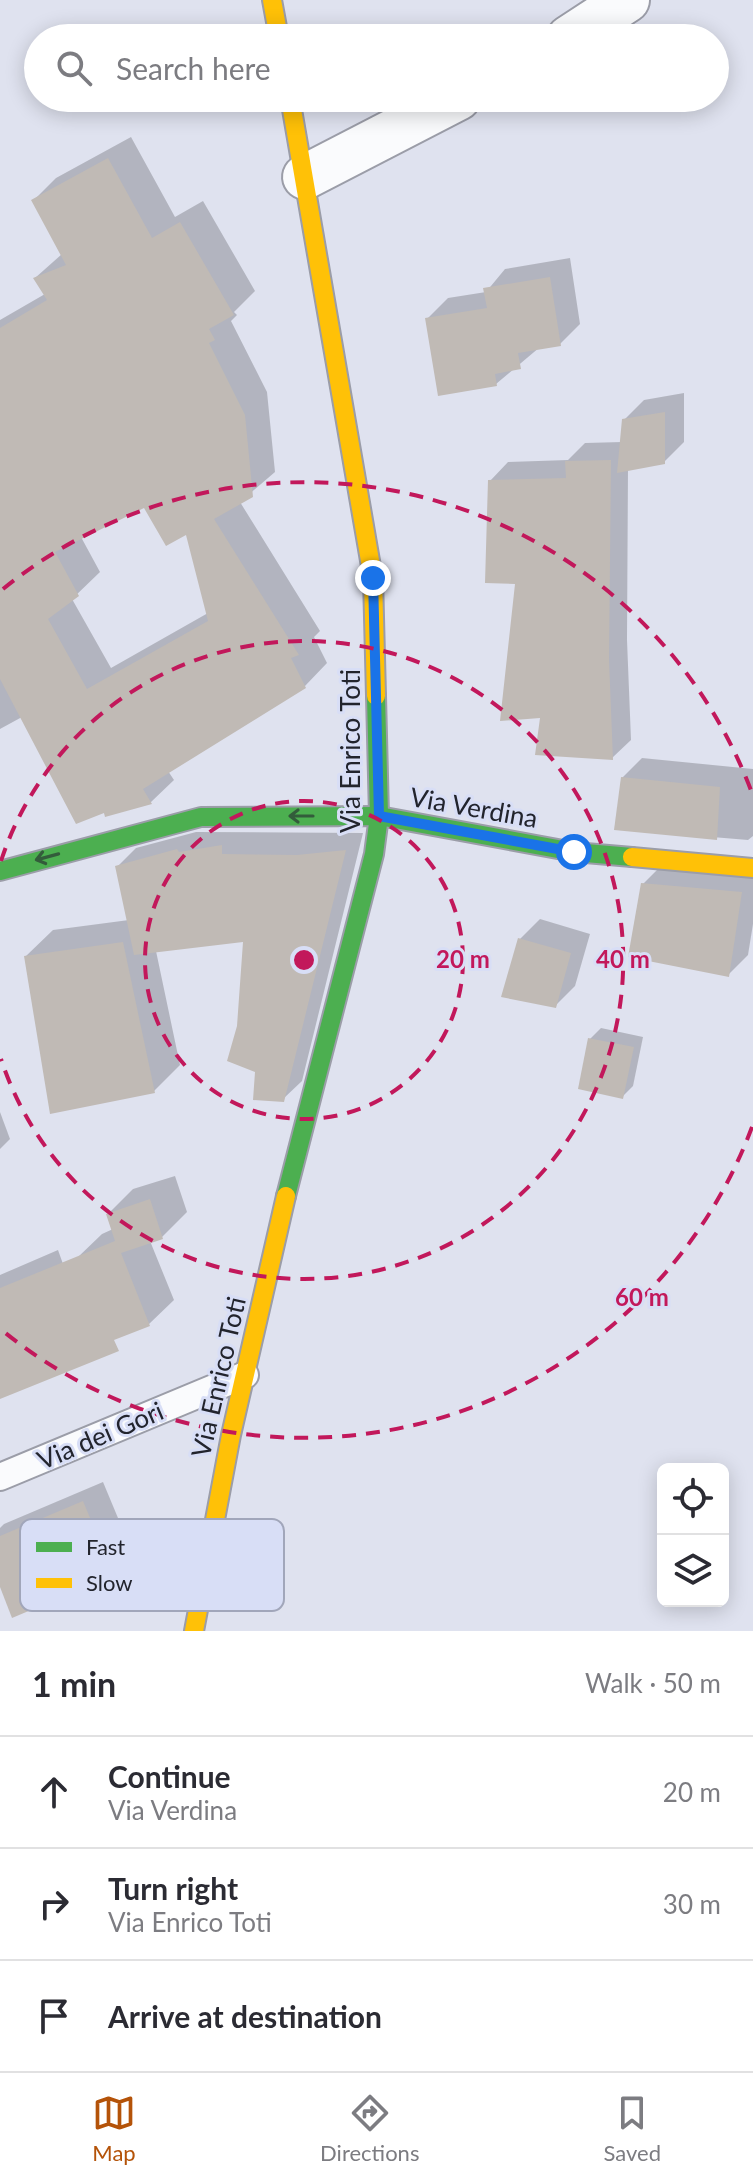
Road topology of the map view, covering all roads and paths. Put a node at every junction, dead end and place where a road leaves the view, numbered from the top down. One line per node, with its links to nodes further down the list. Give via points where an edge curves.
1 (272, 0): 3 (street)
2 (627, 0): 4 (street)
3 (276, 24)
4 (590, 24)
5 (293, 112): 7 (street, Via Enrico Toti)
6 (431, 112): 7 (street)
7 (305, 177): 8 (street, Via Enrico Toti, via 373,578)
8 (379, 816): 9 (street, Via Verdina, via 574,852); 10 (street, Via Verdina, one-way to 10, via 201,817); 11 (street, Via Enrico Toti)
9 (753, 868)
10 (0, 871)
11 (245, 1375): 12 (lane, Via dei Gori); 13 (street, Via Enrico Toti)
12 (0, 1477)
13 (213, 1519)
14 (197, 1611): 15 (street, Via Enrico Toti)
15 (194, 1631)

